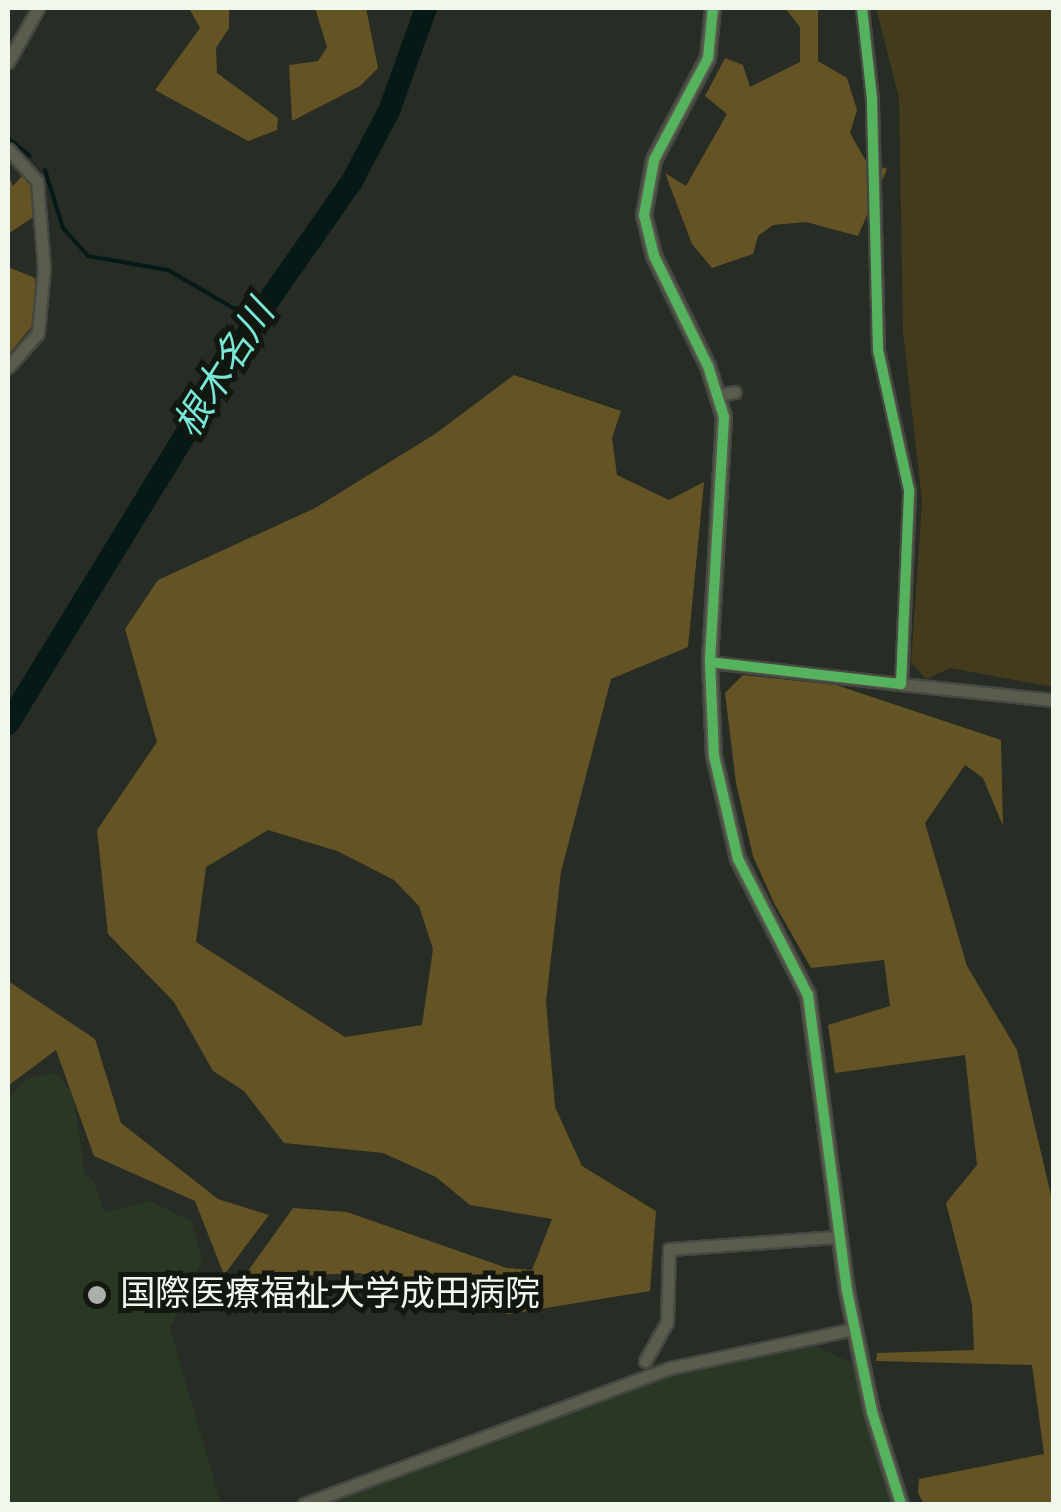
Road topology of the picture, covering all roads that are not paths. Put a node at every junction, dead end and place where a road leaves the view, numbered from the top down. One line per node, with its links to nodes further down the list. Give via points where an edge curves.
1 (38, 8): 4 (street)
2 (713, 8): 8 (street, via 708,58 654,160 644,214 654,256)
3 (862, 8): 10 (street, via 872,99 878,350 909,490)
4 (8, 62)
5 (8, 149): 6 (street, via 29,168 43,200 44,268 38,333)
6 (8, 368)
7 (735, 392): 8 (street)
8 (718, 395): 9 (street, via 726,448)
9 (710, 662): 10 (street); 12 (street, via 714,756 731,836 813,1012)
10 (901, 684): 11 (street)
11 (1054, 700)
12 (838, 1237): 13 (street); 14 (street, via 669,1249 667,1322)
13 (854, 1329): 15 (street, via 670,1368); 16 (street)
14 (645, 1361)
15 (304, 1504)
16 (901, 1504)

